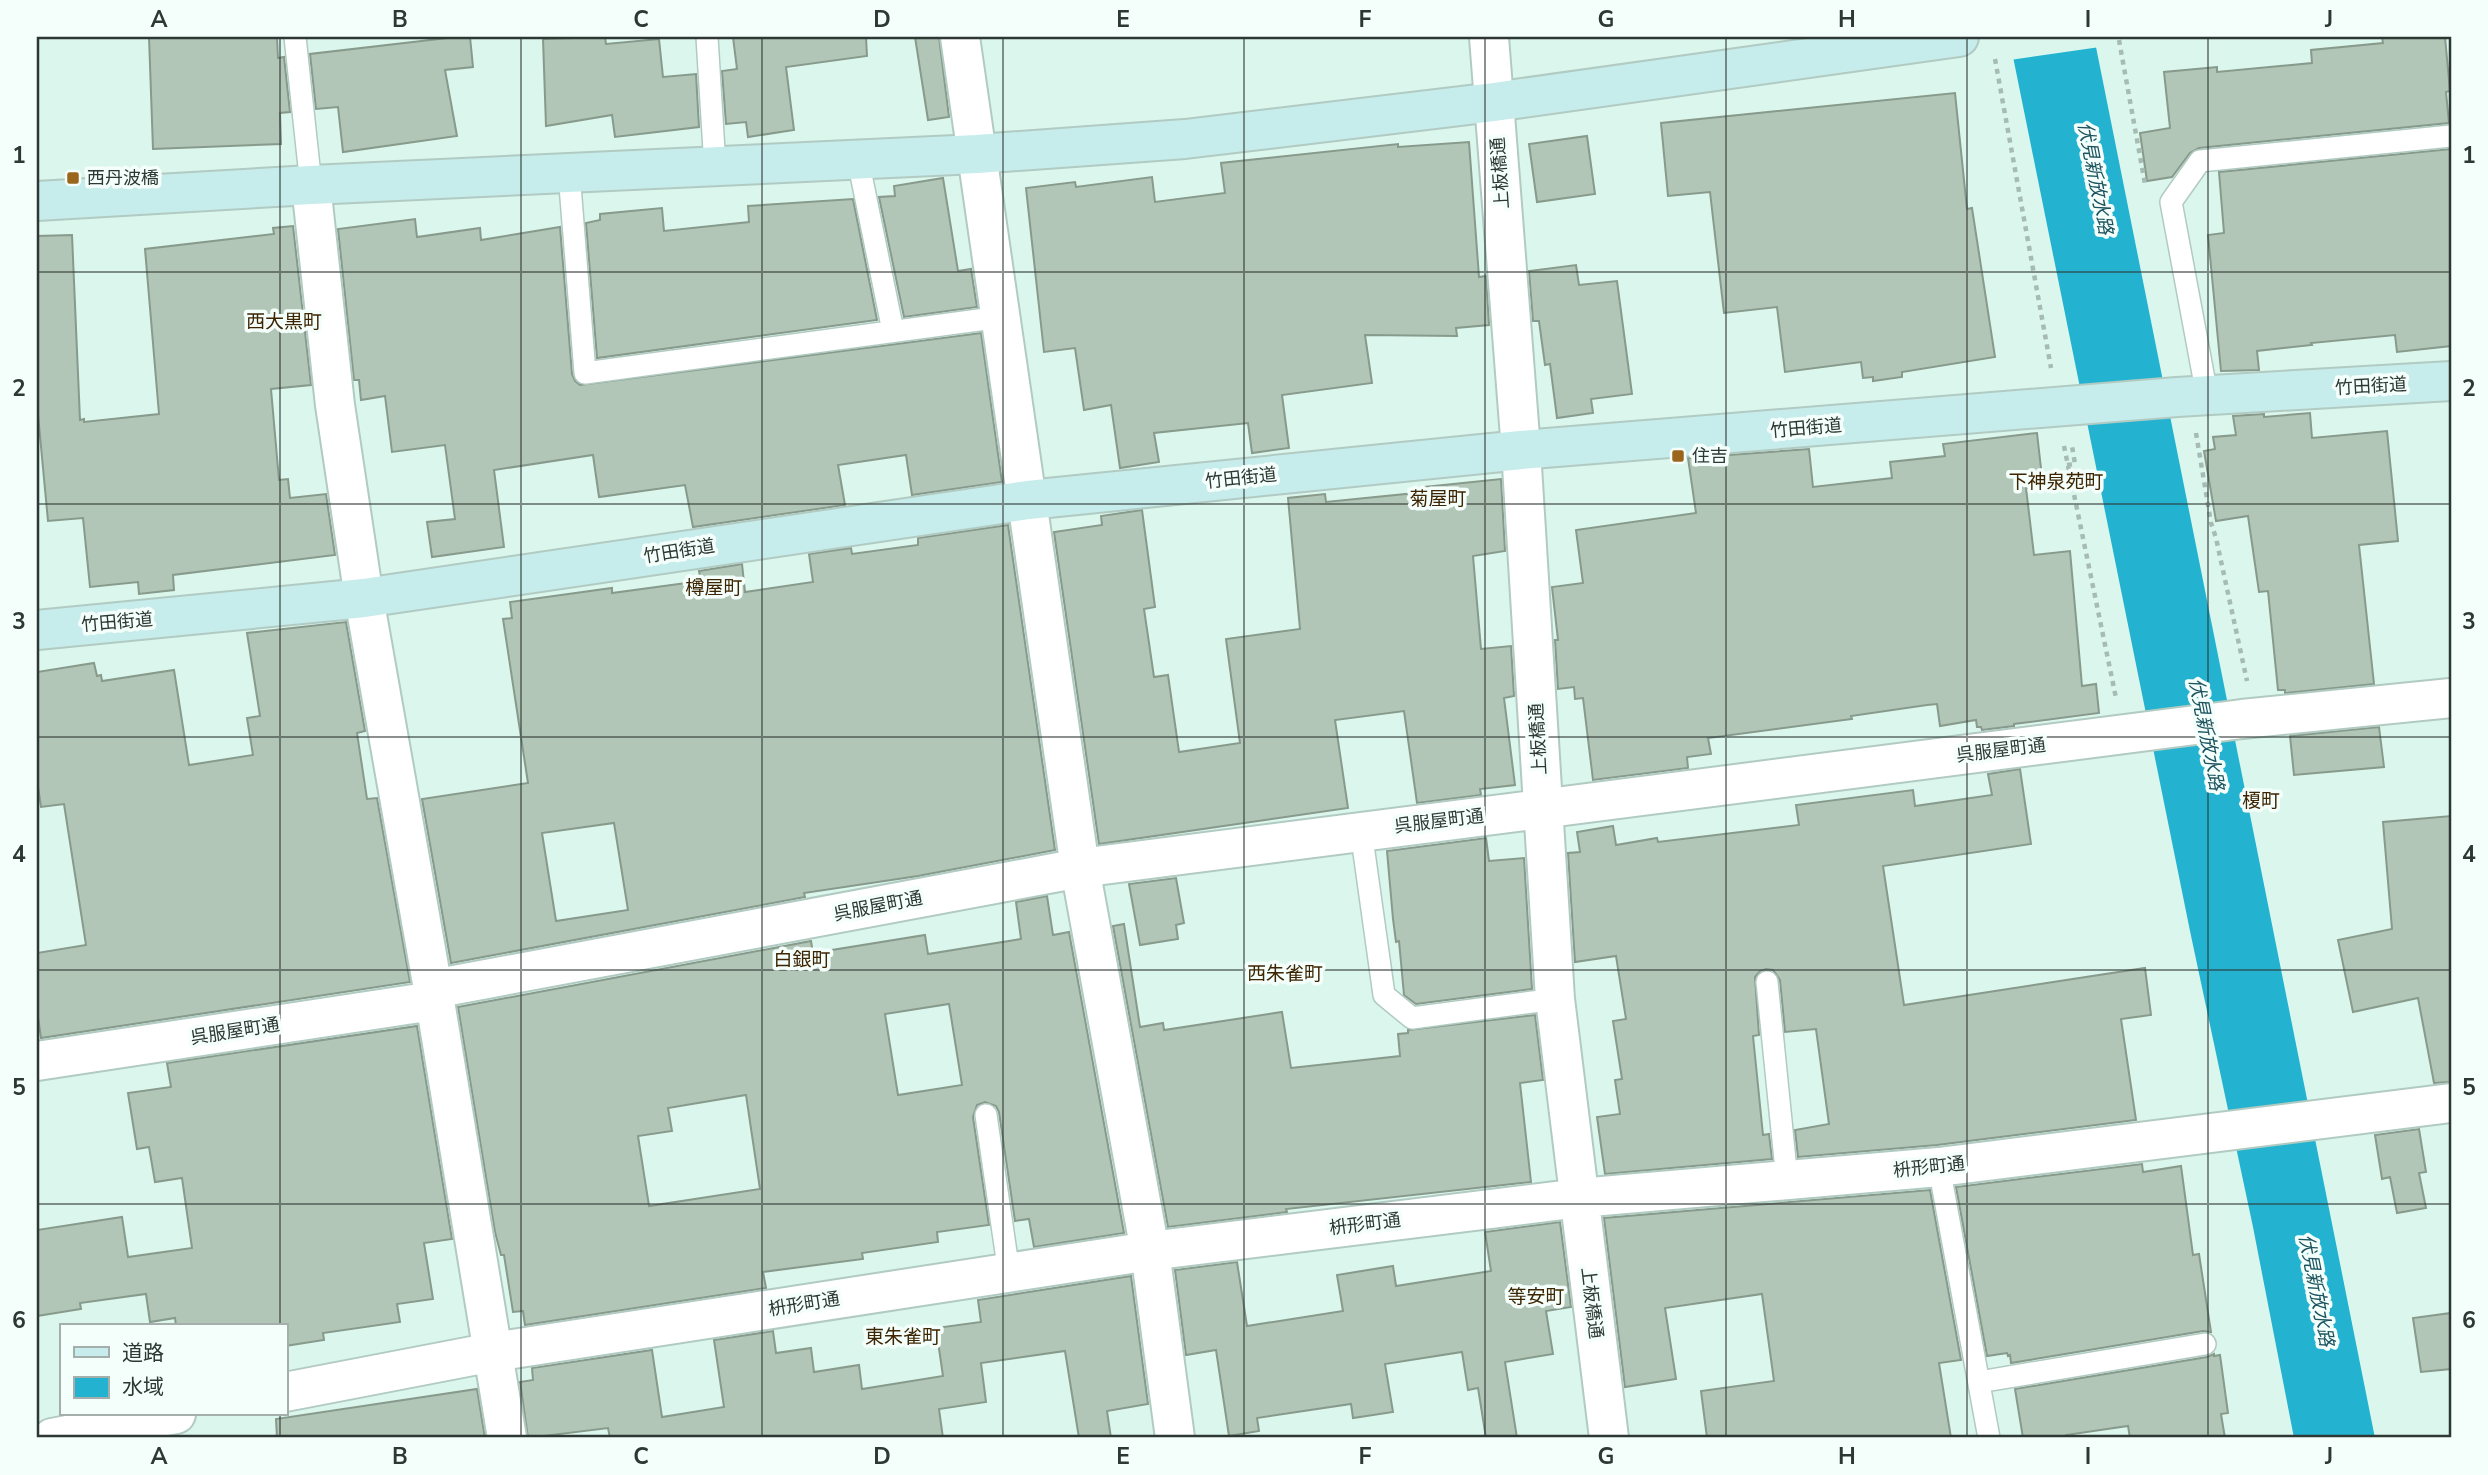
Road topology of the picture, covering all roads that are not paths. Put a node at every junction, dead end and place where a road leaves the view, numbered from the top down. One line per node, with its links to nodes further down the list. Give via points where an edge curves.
1 (295, 37): 12 (lane)
2 (707, 37): 10 (lane)
3 (960, 37): 8 (street)
4 (1489, 37): 6 (street, 上板橋通)
5 (1959, 37): 6 (main road)
6 (1494, 102): 8 (main road, via 1185,139); 18 (street, 上板橋通)
7 (2451, 136): 17 (lane, via 2200,161 2171,202)
8 (977, 154): 9 (main road); 14 (street)
9 (858, 160): 10 (main road); 15 (lane)
10 (715, 167): 11 (main road)
11 (569, 173): 12 (main road); 15 (lane, via 585,373)
12 (311, 185): 13 (main road); 20 (street, via 335,405)
13 (37, 201)
14 (1001, 317): 15 (lane); 19 (street)
15 (892, 331)
16 (2451, 381): 17 (main road, 竹田街道)
17 (2193, 405): 18 (main road, 竹田街道, via 2064,408)
18 (1521, 450): 19 (main road, 竹田街道); 23 (street, 上板橋通)
19 (1028, 500): 20 (main road, 竹田街道); 25 (street)
20 (364, 598): 21 (main road, 竹田街道); 27 (street)
21 (37, 629)
22 (2451, 698): 23 (street, 呉服屋町通, via 2245,701 2135,733)
23 (1542, 808): 24 (street, 呉服屋町通); 28 (street, 上板橋通)
24 (1361, 831): 25 (street, 呉服屋町通); 28 (lane, via 1384,995 1412,1018)
25 (1080, 868): 27 (street, 呉服屋町通); 35 (street)
26 (1767, 982): 33 (lane)
27 (433, 995): 29 (street, 呉服屋町通); 38 (street)
28 (1555, 999): 34 (street, 上板橋通)
29 (37, 1061)
30 (2451, 1103): 32 (street, 枡形町通)
31 (986, 1115): 36 (lane)
32 (1939, 1167): 33 (street, 枡形町通); 39 (lane)
33 (1787, 1180): 34 (street, 枡形町通)
34 (1579, 1198): 35 (street, 枡形町通); 45 (street, 上板橋通)
35 (1150, 1251): 36 (street, 枡形町通); 44 (street)
36 (1009, 1273): 38 (street, 枡形町通)
37 (2205, 1344): 39 (lane)
38 (493, 1352): 40 (street, 枡形町通); 43 (street)
39 (1979, 1381): 46 (lane)
40 (287, 1392)
41 (166, 1416): 42 (street)
42 (52, 1438)
43 (508, 1438)
44 (1175, 1438)
45 (1609, 1438)
46 (1989, 1438)

